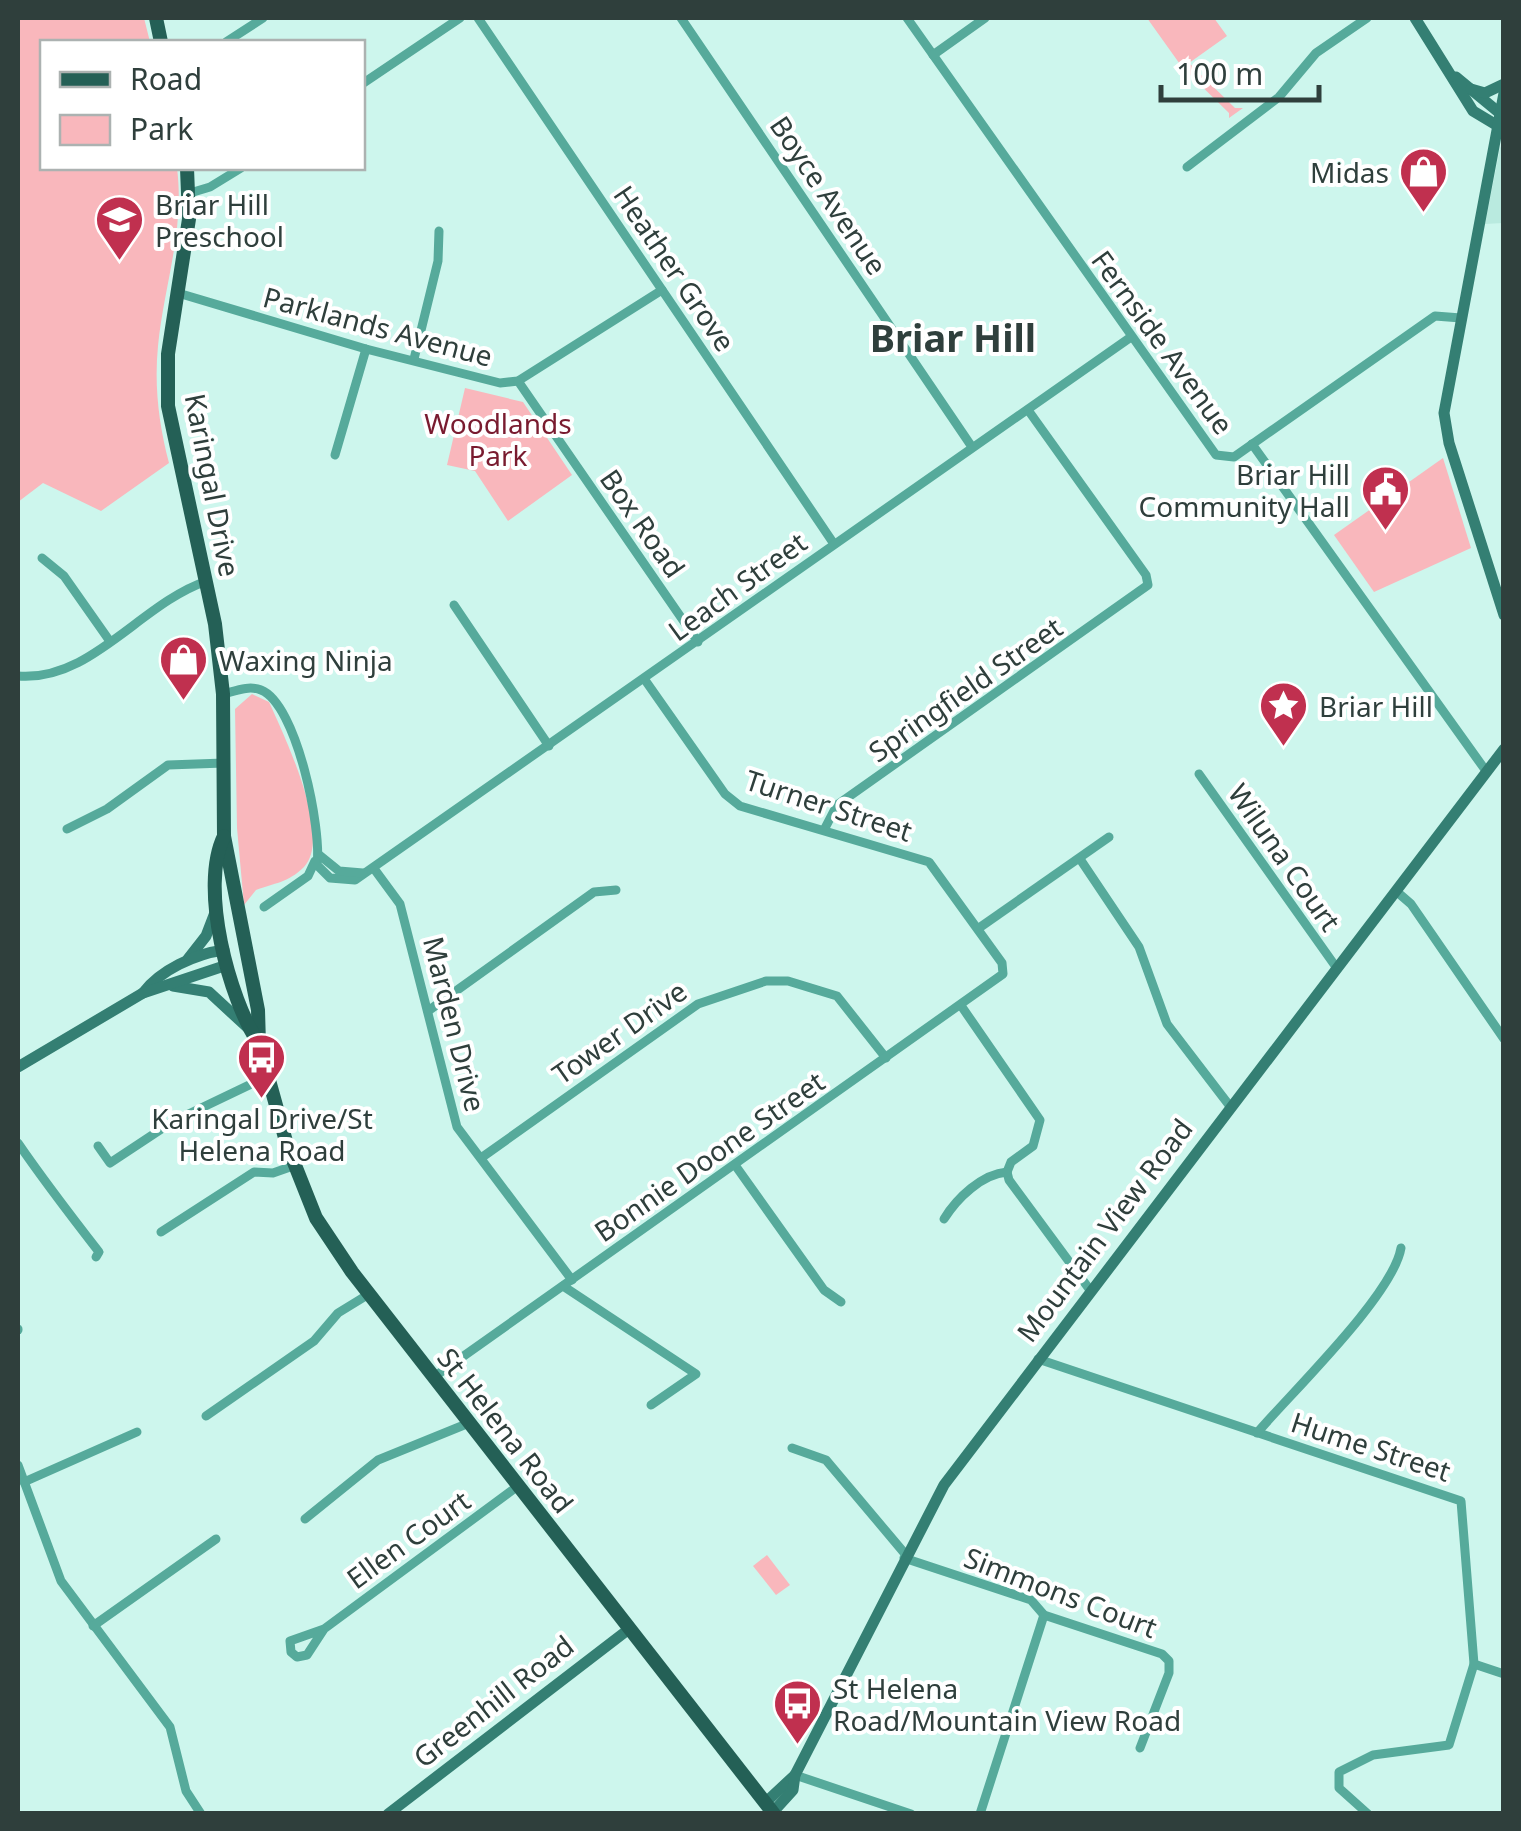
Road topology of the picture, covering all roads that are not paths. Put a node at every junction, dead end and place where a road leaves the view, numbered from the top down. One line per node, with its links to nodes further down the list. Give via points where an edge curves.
1 (263, 18): 9 (street)
2 (460, 18): 12 (street)
3 (478, 18): 22 (street, Heather Grove)
4 (681, 18): 31 (street, Boyce Avenue)
5 (907, 18): 10 (street, Fernside Avenue)
6 (986, 18): 10 (street)
7 (1366, 18): 17 (street, via 1316,53 1279,97)
8 (1415, 18): 11 (street)
9 (229, 40)
10 (933, 55): 25 (street, Fernside Avenue)
11 (1456, 78): 14 (street); 16 (street, via 1473,111)
12 (365, 82)
13 (1504, 84): 14 (street, via 1485,93)
14 (1471, 89): 16 (street)
15 (1504, 93): 16 (street)
16 (1501, 121): 24 (street)
17 (1187, 167)
18 (188, 170): 20 (main road, Karingal Drive)
19 (239, 170): 20 (street)
20 (190, 193): 23 (main road, Karingal Drive)
21 (439, 231): 27 (street)
22 (662, 290): 28 (street, Parklands Avenue); 33 (street, Heather Grove)
23 (178, 292): 26 (street, Parklands Avenue); 35 (main road, Karingal Drive, via 168,406)
24 (1461, 318): 30 (street, Fernside Avenue, via 1436,316); 37 (street, via 1445,422)
25 (1131, 338): 29 (street, Leach Street); 30 (street, Fernside Avenue, via 1216,455 1234,456)
26 (366, 349): 27 (street, Parklands Avenue); 32 (street)
27 (414, 360): 28 (street, Parklands Avenue, via 500,383)
28 (518, 381): 39 (street, Box Road)
29 (1028, 410): 31 (street, Leach Street); 49 (street, Springfield Street, via 1148,586 838,805)
30 (1252, 444): 46 (street)
31 (972, 447): 33 (street, Leach Street)
32 (335, 456)
33 (834, 544): 39 (street, Leach Street)
34 (42, 558): 38 (street, via 64,576)
35 (206, 581): 38 (street); 42 (main road, Karingal Drive)
36 (454, 605): 43 (street)
37 (1504, 615)
38 (109, 640): 40 (street, via 62,670)
39 (698, 642): 41 (street, Leach Street)
40 (18, 676)
41 (644, 680): 43 (street, Leach Street); 49 (street, Turner Street, via 731,800)
42 (222, 694): 45 (main road, Karingal Drive); 52 (street, via 254,688 275,701 310,788)
43 (548, 746): 54 (street, Leach Street)
44 (1504, 749): 46 (street, Mountain View Road)
45 (224, 763): 48 (street, via 168,765); 50 (main road, Karingal Drive)
46 (1486, 771): 56 (street, Mountain View Road)
47 (1199, 774): 63 (street, Wiluna Court)
48 (68, 829)
49 (824, 830): 59 (street, Turner Street, via 929,862)
50 (224, 836): 57 (main road, Karingal Drive, via 216,860); 60 (main road, Karingal Drive)
51 (1109, 837): 53 (street)
52 (318, 854): 54 (street, via 338,876); 58 (street, via 308,876)
53 (1080, 858): 59 (street); 75 (street, via 1139,947 1167,1024)
54 (373, 871): 68 (street, Marden Drive, via 400,904)
55 (616, 890): 68 (street, via 594,892)
56 (1396, 891): 63 (street, Mountain View Road); 70 (street)
57 (218, 906): 61 (main road, Karingal Drive); 62 (street)
58 (264, 906)
59 (979, 928): 64 (street, Turner Street)
60 (246, 954): 61 (main road); 71 (main road, St Helena Road)
61 (225, 957): 62 (street); 65 (street); 69 (main road, St Helena Road)
62 (186, 962): 66 (street)
63 (1336, 967): 75 (street, Mountain View Road)
64 (1004, 968): 67 (street, Bonnie Doone Street, via 999,980)
65 (163, 988): 66 (street); 69 (street, via 209,992)
66 (142, 993): 73 (street)
67 (962, 1006): 72 (street, Bonnie Doone Street); 81 (street, via 1040,1120 1034,1146)
68 (428, 1011): 78 (street, Marden Drive, via 455,1122)
69 (248, 1028): 71 (main road, St Helena Road)
70 (1504, 1039)
71 (259, 1044): 74 (main road, St Helena Road)
72 (886, 1058): 78 (street, Tower Drive, via 837,996 778,980 734,990 698,1004); 80 (street, Bonnie Doone Street)
73 (18, 1067)
74 (268, 1076): 77 (street, via 172,1122 110,1163); 79 (main road, St Helena Road)
75 (1229, 1105): 87 (street, Mountain View Road)
76 (18, 1143): 85 (street, via 99,1252)
77 (98, 1146)
78 (481, 1158): 86 (street, Marden Drive)
79 (294, 1166): 83 (street, via 254,1172); 88 (main road, St Helena Road, via 316,1218)
80 (735, 1166): 86 (street, Bonnie Doone Street); 89 (street, via 824,1290)
81 (1008, 1172): 82 (street, via 956,1200); 87 (street)
82 (944, 1219)
83 (161, 1232)
84 (1401, 1248): 96 (street, via 1392,1272 1350,1327)
85 (96, 1258)
86 (568, 1283): 91 (street, Bonnie Doone Street); 92 (street, Marden Drive, via 574,1298 696,1374)
87 (1090, 1290): 90 (street, Mountain View Road)
88 (369, 1294): 91 (main road, St Helena Road); 93 (street)
89 (841, 1302)
90 (1038, 1359): 96 (street, Hume Street); 105 (street, Mountain View Road, via 944,1485)
91 (434, 1377): 94 (main road, St Helena Road)
92 (651, 1405)
93 (206, 1416)
94 (469, 1422): 100 (main road, St Helena Road); 103 (street, via 378,1460)
95 (136, 1432): 99 (street)
96 (1258, 1433): 110 (street, Hume Street, via 1461,1502)
97 (792, 1448): 105 (street, via 826,1460)
98 (18, 1465): 99 (street)
99 (24, 1482): 101 (street)
100 (518, 1486): 108 (main road, St Helena Road); 109 (street, Ellen Court)
101 (29, 1500): 102 (street); 107 (street, via 60,1581)
102 (18, 1506)
103 (305, 1519)
104 (216, 1539): 107 (street)
105 (905, 1556): 106 (street, Simmons Court, via 1031,1600); 113 (street, Mountain View Road)
106 (1044, 1615): 112 (street, Simmons Court, via 1166,1657 1169,1672); 118 (street)
107 (93, 1626): 115 (street, via 170,1727 186,1791)
108 (629, 1628): 114 (main road, St Helena Road); 116 (street, Greenhill Road)
109 (324, 1629)
110 (1474, 1664): 111 (street); 119 (street, Hume Street, via 1449,1745 1361,1758 1339,1772 1339,1788)
111 (1504, 1674)
112 (1140, 1748)
113 (795, 1775): 114 (street, Mountain View Road); 117 (street)
114 (769, 1811)
115 (201, 1814)
116 (388, 1814)
117 (911, 1814)
118 (980, 1814)
119 (1368, 1814)

